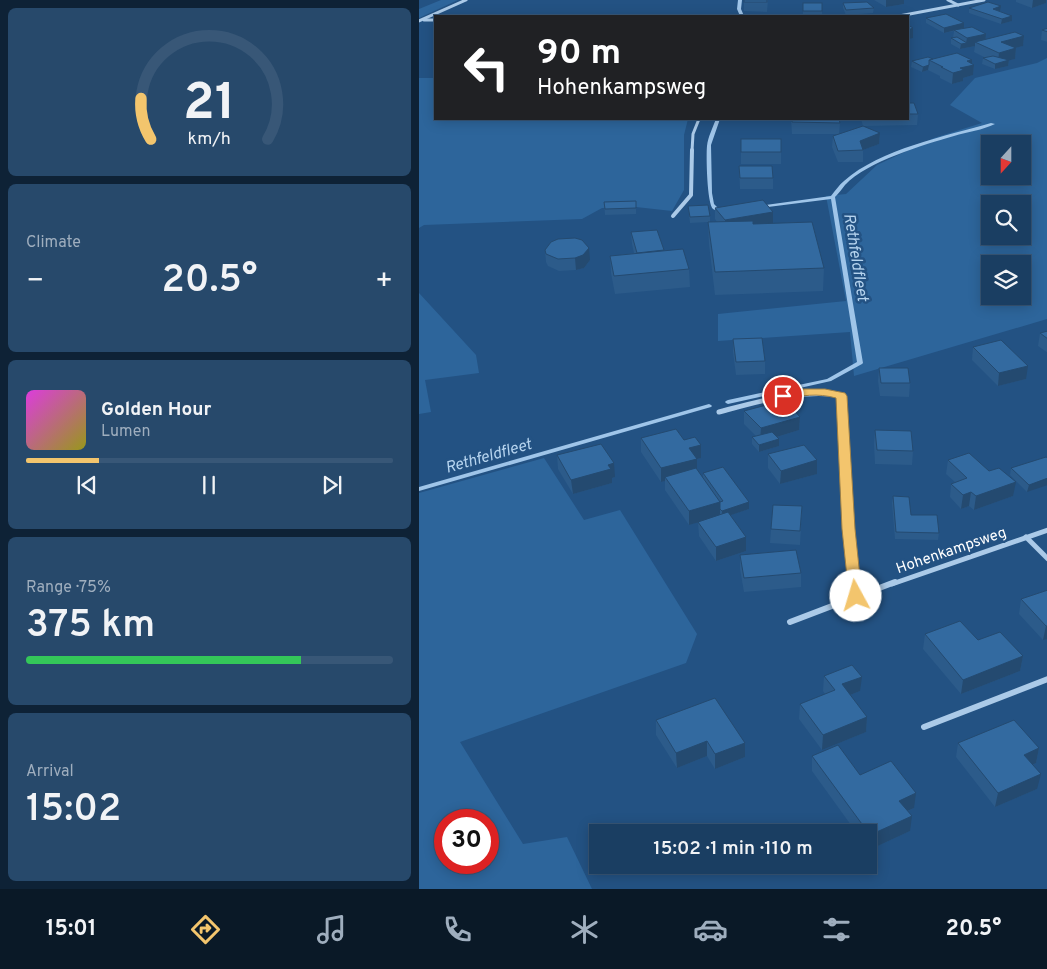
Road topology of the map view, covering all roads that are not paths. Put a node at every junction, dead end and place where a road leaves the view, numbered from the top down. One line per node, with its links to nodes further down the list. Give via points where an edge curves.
1 (466, 0): 5 (street)
2 (948, 0): 4 (street)
3 (984, 0): 4 (street)
4 (958, 5): 7 (street)
5 (434, 15)
6 (434, 15): 8 (street)
7 (904, 15)
8 (424, 20): 9 (street); 10 (street)
9 (434, 20)
10 (419, 22)
11 (699, 120): 12 (street, via 693,134 691,195)
12 (673, 216)
13 (719, 412): 17 (street, via 799,393 825,392 842,396)
14 (1047, 530): 15 (street, Hohenkampsweg)
15 (1026, 537): 16 (street, Hohenkampsweg); 17 (street, Hohenkampsweg)
16 (1047, 559)
17 (856, 596): 18 (street, Hohenkampsweg)
18 (790, 622)
19 (1047, 679): 20 (street)
20 (924, 727)

